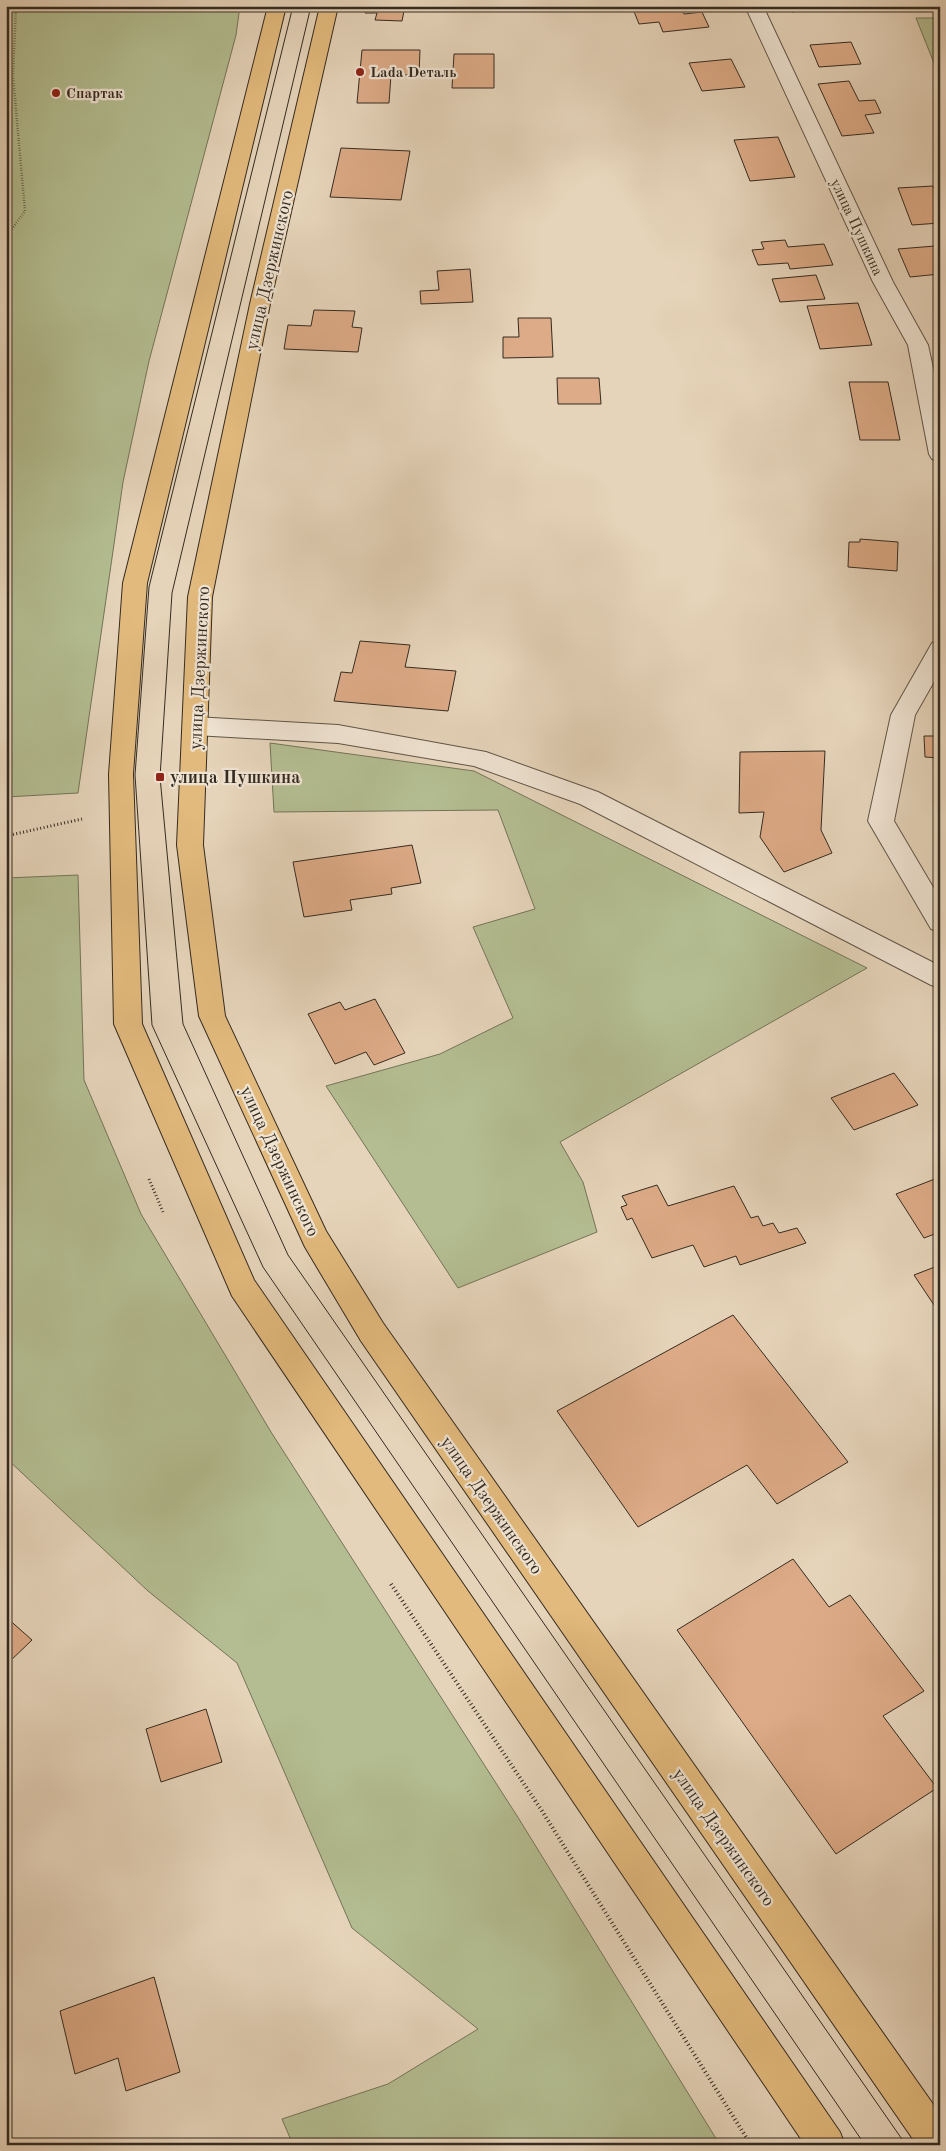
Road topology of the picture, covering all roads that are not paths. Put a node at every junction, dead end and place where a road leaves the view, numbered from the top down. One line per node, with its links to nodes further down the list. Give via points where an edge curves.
1 (277, 6): 9 (main road, via 135,583 121,774 128,1024 242,1286)
2 (329, 6): 6 (main road, улица Дзержинского, via 260,304 200,597)
3 (754, 6): 4 (street, улица Пушкина, via 883,282 918,345)
4 (940, 454)
5 (940, 649): 7 (street, via 903,715 881,821)
6 (195, 726): 8 (street, via 338,734 477,758 589,798); 10 (main road, улица Дзержинского, via 190,845 212,1016 315,1238 372,1332)
7 (940, 922)
8 (940, 978)
9 (827, 2145)
10 (939, 2145)

